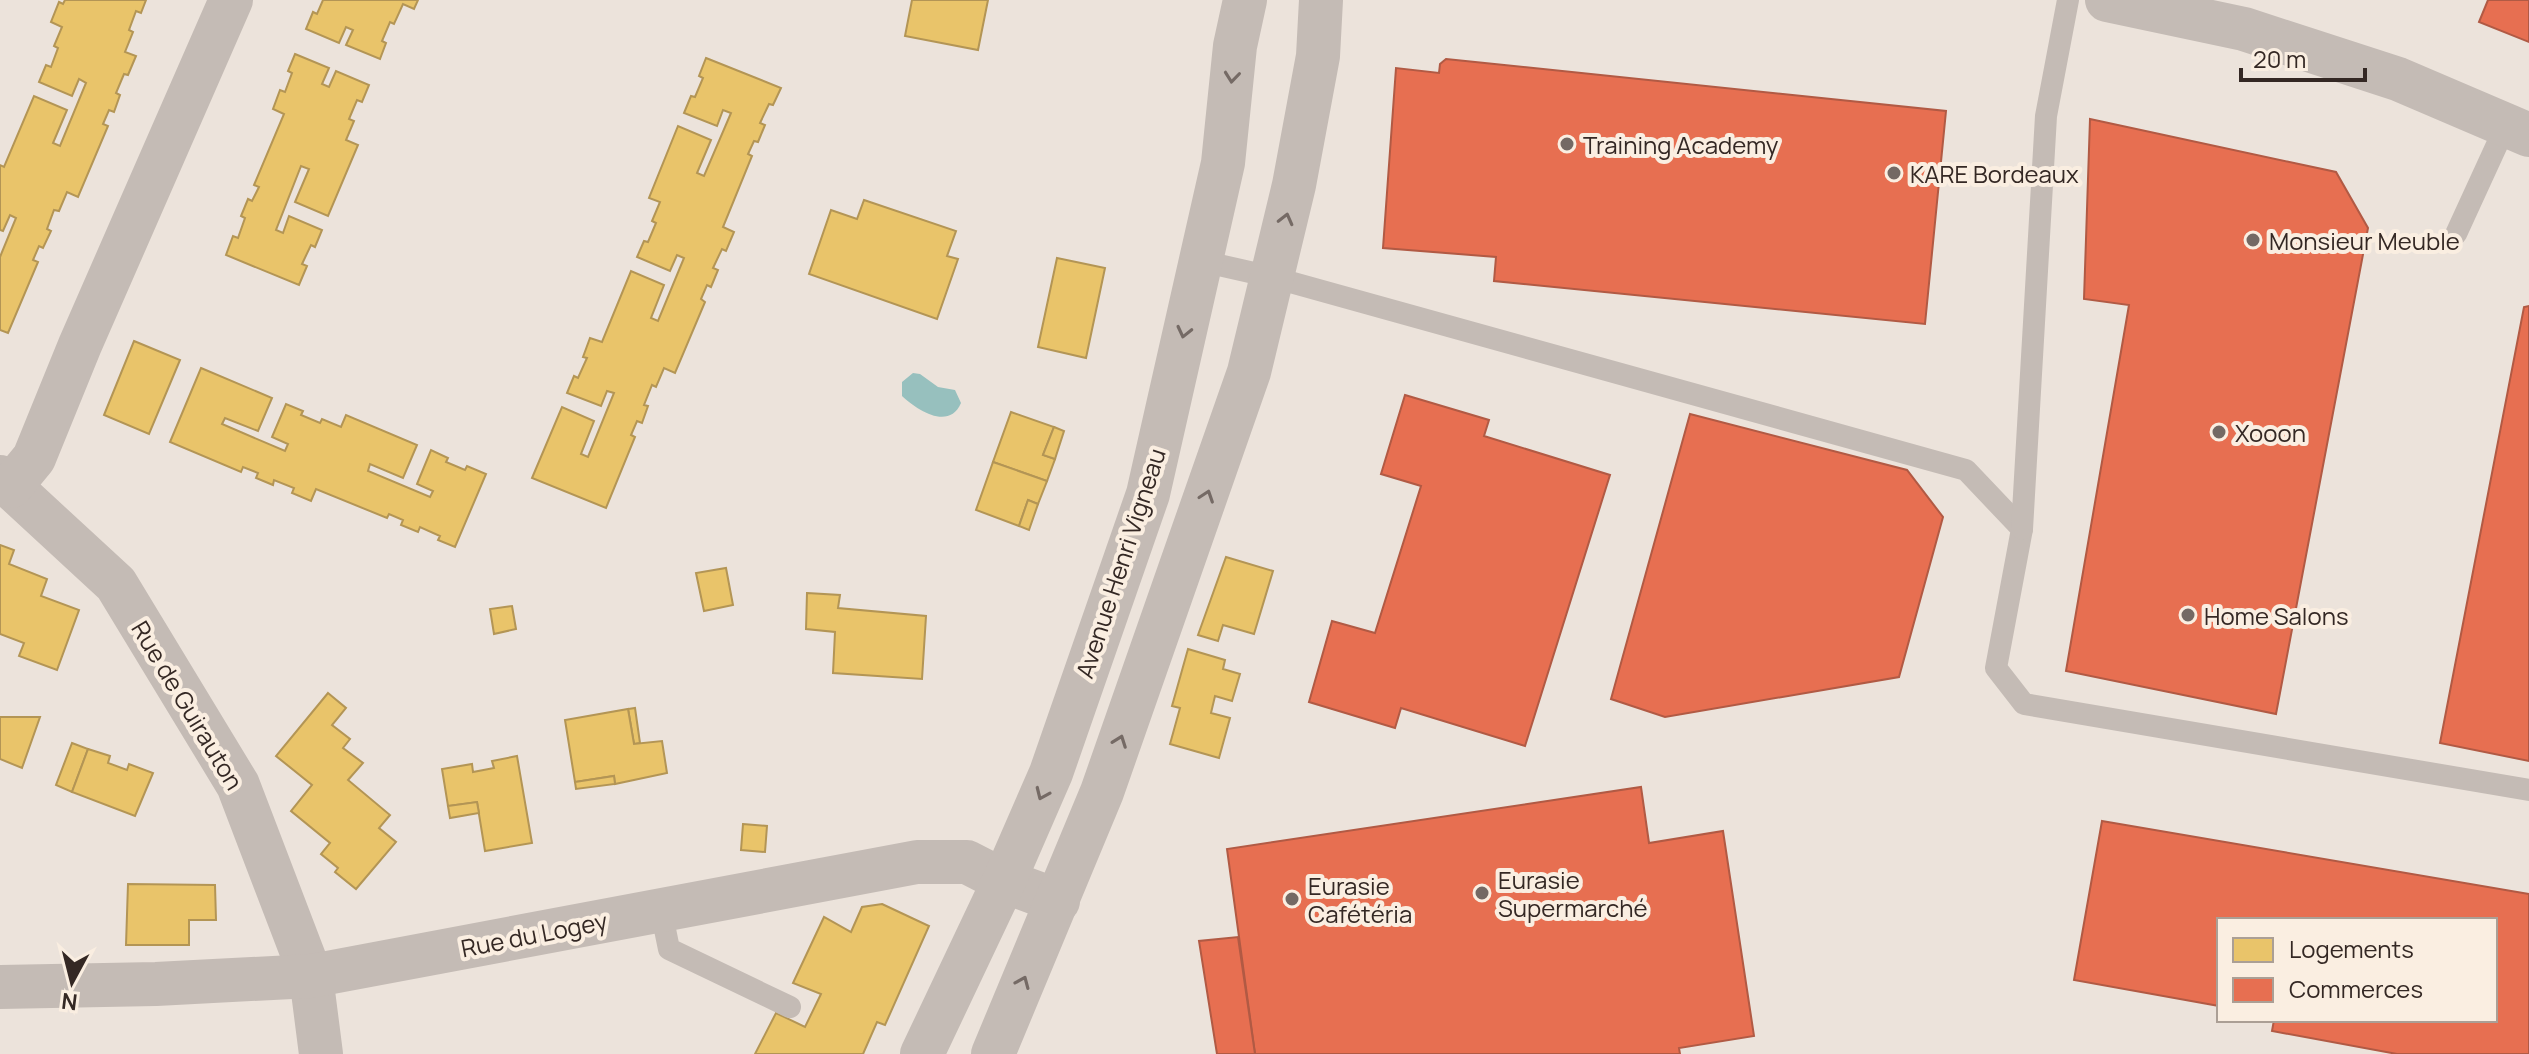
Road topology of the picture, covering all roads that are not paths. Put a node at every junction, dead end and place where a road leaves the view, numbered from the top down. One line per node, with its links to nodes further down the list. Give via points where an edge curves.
1 (231, 0): 10 (street, via 34,458)
2 (1245, 0): 8 (street, Avenue Henri Vigneau, one-way to 8, via 1223,163)
3 (1321, 0): 9 (street, one-way to 3, via 1318,56)
4 (2068, 0): 11 (lane, via 2046,116)
5 (2107, 0): 6 (street, via 2244,29 2398,79)
6 (2517, 130): 7 (lane)
7 (2456, 234)
8 (1201, 261): 9 (lane); 13 (street, Avenue Henri Vigneau, one-way to 13, via 1148,494 1051,773)
9 (1272, 277): 11 (lane, via 1966,470); 14 (street, one-way to 9, via 1202,514 1249,372)
10 (6, 482): 16 (street, Rue de Guirauton, via 116,584 238,785)
11 (2022, 529): 12 (lane, via 1996,668 2024,704)
12 (2529, 790)
13 (1004, 881): 14 (street, Rue du Logey); 15 (street, Rue du Logey, via 967,862 917,862); 20 (street, Avenue Henri Vigneau)
14 (1058, 901): 21 (street, one-way to 14)
15 (661, 910): 16 (street, Rue du Logey); 18 (lane, via 669,949)
16 (311, 976): 17 (street, Rue du Logey); 19 (street, Rue de Guirauton)
17 (0, 987)
18 (790, 1007)
19 (321, 1054)
20 (922, 1054)
21 (993, 1054)

